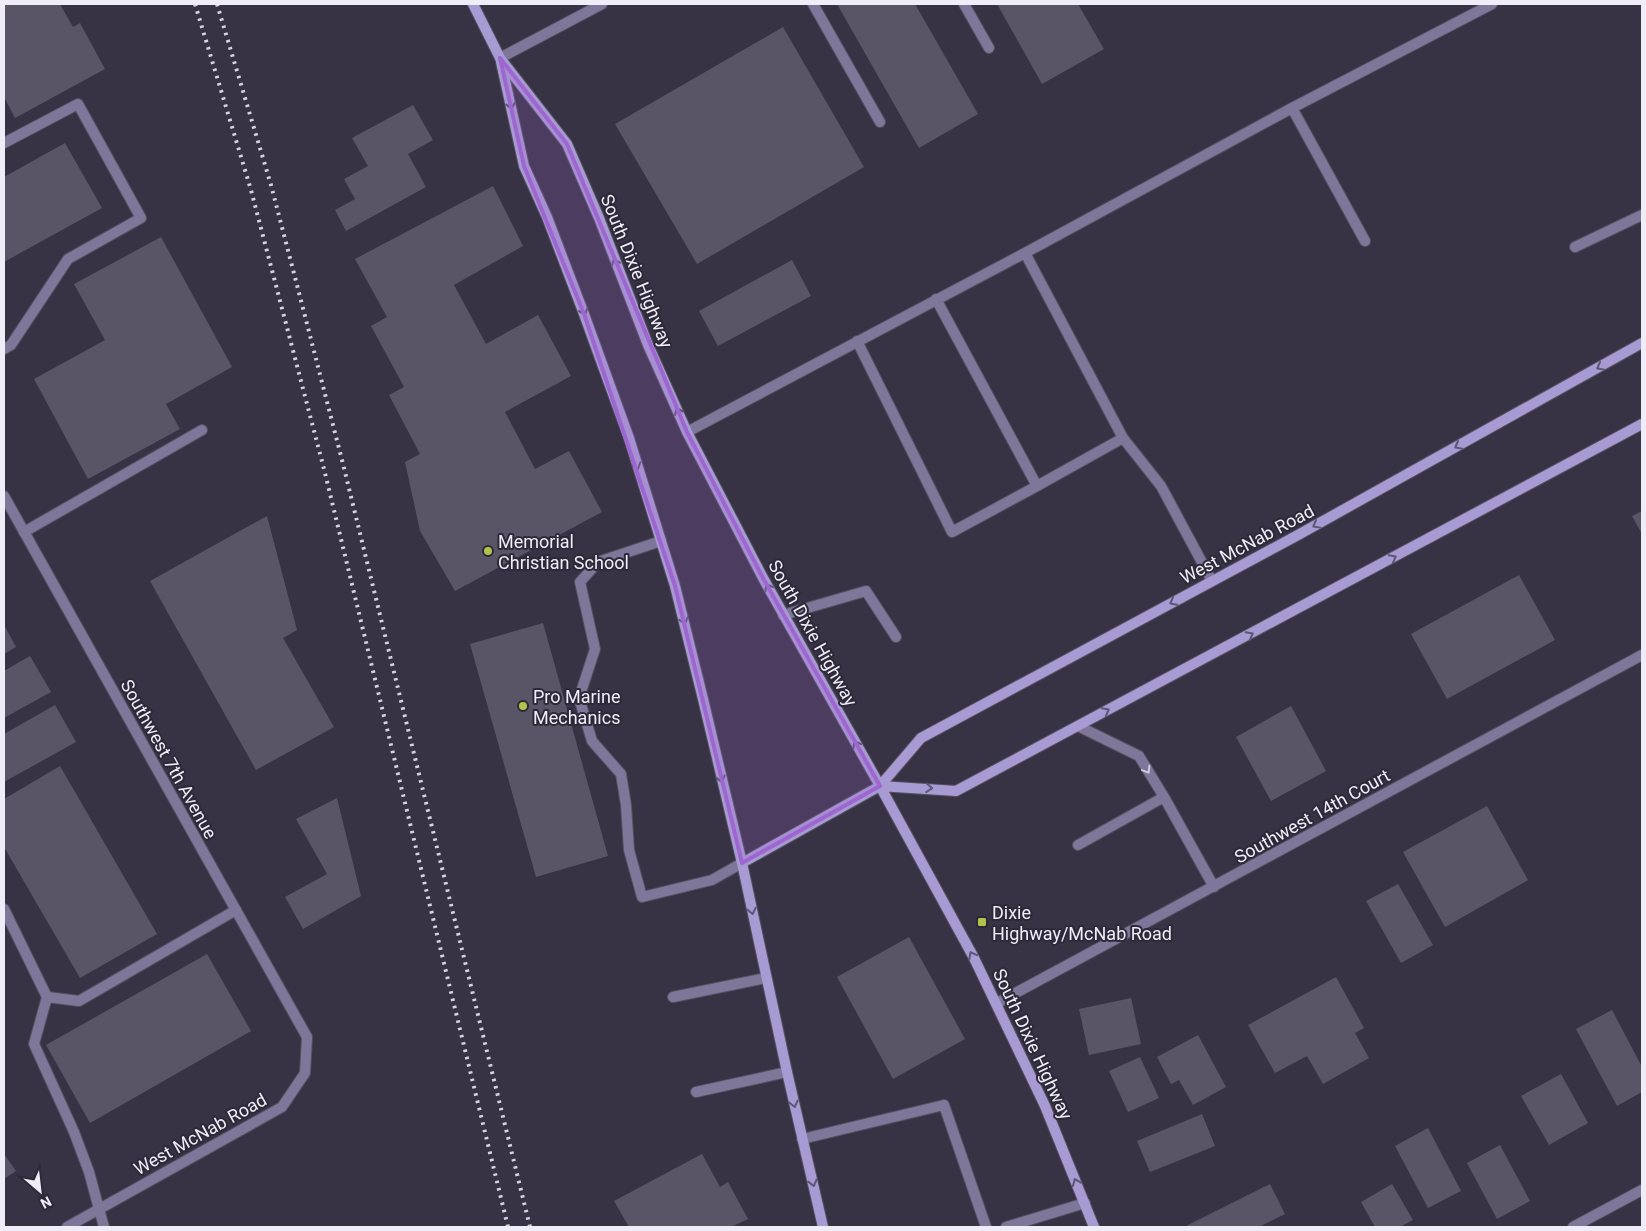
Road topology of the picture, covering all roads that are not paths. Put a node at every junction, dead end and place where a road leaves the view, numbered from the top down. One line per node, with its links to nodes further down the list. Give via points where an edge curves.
1 (473, 4): 7 (main road, South Dixie Highway)
2 (602, 4): 7 (street)
3 (813, 4): 9 (street)
4 (964, 4): 6 (street)
5 (1492, 4): 8 (street)
6 (989, 48)
7 (500, 58): 21 (main road, South Dixie Highway, one-way to 7, via 567,144); 26 (main road, South Dixie Highway, one-way to 26, via 524,166 584,314 629,438)
8 (1292, 108): 12 (street); 14 (street)
9 (880, 122)
10 (4, 143): 18 (street, via 78,104 141,218 68,260 11,345)
11 (1642, 214): 13 (street)
12 (1365, 241)
13 (1575, 247)
14 (1025, 253): 15 (street); 22 (street)
15 (936, 299): 16 (street); 23 (street)
16 (857, 341): 21 (street); 23 (street, via 952,532)
17 (1642, 343): 27 (main road, West McNab Road, one-way to 27)
18 (4, 349)
19 (1642, 424): 31 (main road, one-way to 19)
20 (202, 430): 25 (street)
21 (687, 432): 28 (main road, South Dixie Highway, one-way to 21)
22 (1122, 438): 23 (street); 27 (street, via 1161,486)
23 (1038, 486)
24 (4, 496): 25 (street, Southwest 7th Avenue)
25 (24, 532): 38 (street, Southwest 7th Avenue)
26 (661, 541): 35 (main road, South Dixie Highway, one-way to 35, via 690,645); 35 (street, via 598,562 580,582 595,649 579,698 592,741 621,774 629,850 642,898 712,880)
27 (1212, 581): 32 (main road, West McNab Road, one-way to 32, via 921,738)
28 (783, 615): 29 (street, via 866,591); 32 (main road, South Dixie Highway, one-way to 28)
29 (896, 637)
30 (1642, 655): 36 (street, Southwest 14th Court)
31 (1078, 726): 32 (main road, one-way to 31, via 956,791); 33 (street, one-way to 33, via 1139,756)
32 (880, 786): 35 (main road, West McNab Road); 42 (main road, South Dixie Highway, one-way to 32)
33 (1164, 797): 34 (street); 36 (street)
34 (1078, 845)
35 (742, 863): 39 (main road, South Dixie Highway, one-way to 39)
36 (1214, 888): 42 (street, Southwest 14th Court)
37 (4, 909): 40 (street)
38 (236, 910): 40 (street, via 79,1002); 43 (street, Southwest 7th Avenue)
39 (766, 978): 41 (street); 44 (main road, South Dixie Highway)
40 (47, 997): 49 (street, via 34,1044 74,1132)
41 (673, 997)
42 (997, 1004): 48 (main road, South Dixie Highway, one-way to 42, via 1045,1106)
43 (307, 1037): 49 (street, West McNab Road, via 305,1073 282,1108)
44 (787, 1072): 45 (street); 46 (main road, South Dixie Highway, one-way to 46)
45 (696, 1092)
46 (802, 1140): 52 (main road, South Dixie Highway, one-way to 52); 53 (street, via 944,1105)
47 (1642, 1190): 56 (street)
48 (1085, 1203): 54 (street); 55 (main road, South Dixie Highway)
49 (99, 1209): 50 (street, West McNab Road); 51 (street)
50 (67, 1227)
51 (104, 1227)
52 (824, 1227)
53 (986, 1227)
54 (1006, 1227)
55 (1094, 1227)
56 (1573, 1227)

